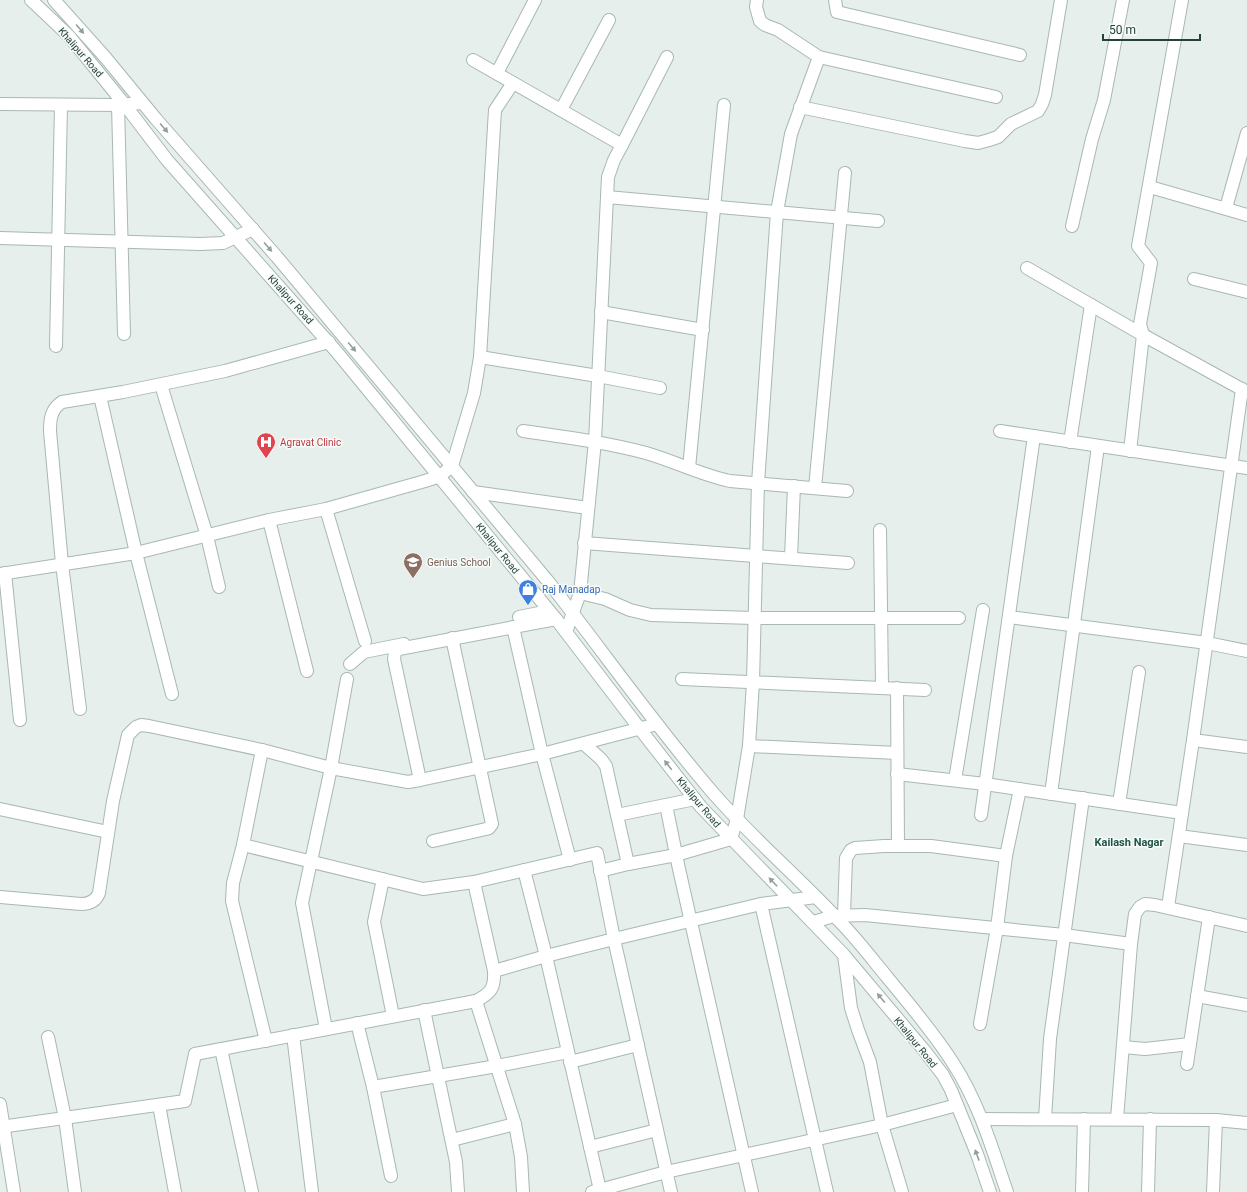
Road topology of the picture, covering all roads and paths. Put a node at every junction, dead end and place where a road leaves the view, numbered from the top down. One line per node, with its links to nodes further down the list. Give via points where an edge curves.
1 (31, 0): 20 (street, Khalipur Road, via 69,36)
2 (54, 0): 17 (street, Khalipur Road, one-way to 17)
3 (535, 0): 14 (street)
4 (757, 0): 12 (street, via 760,21)
5 (835, 0): 10 (street, via 837,12)
6 (1061, 0): 22 (street, via 1042,104 1038,111 1011,124 998,137 978,142 965,141)
7 (1123, 0): 35 (street, via 1104,100 1092,139)
8 (1182, 0): 27 (street)
9 (609, 20): 23 (street)
10 (1020, 54)
11 (667, 57): 25 (street)
12 (818, 57): 16 (street); 22 (street)
13 (473, 60): 14 (street)
14 (496, 74): 15 (street)
15 (513, 83): 23 (street); 51 (street, via 495,110)
16 (996, 97)
17 (142, 103): 20 (street); 36 (street, Khalipur Road, one-way to 36)
18 (0, 104): 19 (street)
19 (61, 105): 20 (street); 39 (street)
20 (122, 105): 37 (street, Khalipur Road); 40 (street)
21 (724, 105): 29 (street)
22 (800, 107): 31 (street, via 791,134)
23 (561, 110): 25 (street)
24 (1247, 133): 30 (street)
25 (622, 144): 28 (street, via 608,177)
26 (845, 174): 33 (street)
27 (1150, 187): 30 (street); 48 (street, via 1138,246 1151,263 1140,324)
28 (607, 197): 29 (street); 45 (street)
29 (715, 207): 31 (street); 46 (street)
30 (1226, 208): 32 (street)
31 (777, 212): 33 (street); 69 (street)
32 (1247, 214)
33 (840, 218): 34 (street); 71 (street)
34 (878, 221)
35 (1072, 226)
36 (253, 229): 37 (street); 64 (street, Khalipur Road, one-way to 64)
37 (236, 237): 40 (street, via 223,243); 49 (street, Khalipur Road)
38 (0, 238): 39 (street)
39 (58, 240): 40 (street); 50 (street)
40 (122, 242): 47 (street)
41 (1027, 268): 44 (street)
42 (1194, 279): 43 (street)
43 (1247, 292)
44 (1091, 305): 48 (street); 61 (street)
45 (601, 312): 46 (street); 52 (street)
46 (703, 330): 66 (street)
47 (124, 334)
48 (1143, 335): 55 (street); 63 (street)
49 (329, 342): 53 (street, via 225,371); 68 (street, Khalipur Road)
50 (56, 346)
51 (480, 357): 52 (street); 64 (street, via 474,393)
52 (598, 376): 54 (street); 60 (street)
53 (161, 385): 56 (street); 78 (street)
54 (660, 388)
55 (1245, 391): 65 (street)
56 (100, 396): 80 (street); 84 (street, via 62,402 57,405 50,420)
57 (522, 431): 60 (street)
58 (1000, 431): 59 (street)
59 (1034, 436): 61 (street); 91 (street)
60 (595, 441): 66 (street); 74 (street)
61 (1070, 442): 62 (street)
62 (1098, 446): 63 (street); 95 (street)
63 (1130, 451): 65 (street)
64 (452, 466): 68 (street); 73 (street, Khalipur Road)
65 (1232, 466): 67 (street); 100 (street)
66 (689, 468): 69 (street, via 714,478)
67 (1247, 468)
68 (440, 476): 75 (street); 90 (street, Khalipur Road)
69 (758, 483): 70 (street); 81 (street)
70 (794, 486): 71 (street); 82 (street)
71 (815, 488): 72 (street)
72 (847, 491)
73 (472, 492): 74 (street); 89 (street, Khalipur Road)
74 (588, 508): 79 (street)
75 (326, 509): 76 (street); 99 (street)
76 (269, 520): 78 (street); 103 (street)
77 (880, 530): 93 (street)
78 (207, 536): 80 (street); 86 (street)
79 (584, 543): 81 (street); 87 (street)
80 (136, 553): 84 (street); 111 (street)
81 (756, 556): 82 (street); 92 (street)
82 (791, 558): 83 (street)
83 (848, 563)
84 (62, 564): 85 (street); 112 (street)
85 (2, 573): 113 (street)
86 (219, 587)
87 (580, 593): 89 (street); 92 (street, via 651,615)
88 (983, 610): 127 (street)
89 (573, 613): 97 (street); 114 (street, Khalipur Road)
90 (552, 615): 96 (street); 97 (street, Khalipur Road); 102 (street, via 450,632 364,652)
91 (1009, 617): 95 (street); 128 (street)
92 (754, 618): 93 (street); 107 (street)
93 (881, 618): 94 (street); 108 (street)
94 (959, 618)
95 (1075, 626): 100 (street); 130 (street)
96 (513, 627): 98 (street); 122 (street)
97 (566, 632): 115 (street, Khalipur Road)
98 (452, 638): 124 (street); 126 (street, via 399,649 394,655)
99 (365, 641)
100 (1207, 643): 101 (street); 116 (street)
101 (1247, 650)
102 (350, 664)
103 (307, 671)
104 (1139, 672): 133 (street)
105 (347, 679): 123 (street)
106 (682, 679): 107 (street)
107 (753, 682): 108 (street); 118 (street)
108 (882, 688): 109 (street)
109 (897, 688): 110 (street); 121 (street)
110 (925, 690)
111 (172, 694)
112 (80, 709)
113 (20, 720)
114 (657, 724): 115 (street); 139 (street, Khalipur Road)
115 (640, 729): 117 (street); 132 (street, Khalipur Road, one-way to 115)
116 (1194, 740): 119 (street); 136 (street)
117 (584, 744): 122 (street); 137 (street, via 601,758 606,766)
118 (749, 746): 121 (street); 139 (street)
119 (1247, 747)
120 (262, 750): 123 (street); 140 (street, via 149,726 136,727 128,735); 144 (street)
121 (897, 753): 125 (street)
122 (542, 754): 124 (street); 149 (street)
123 (331, 768): 126 (street, via 399,781); 150 (street)
124 (479, 768): 126 (street); 143 (street, via 492,824 486,829)
125 (897, 774): 127 (street); 146 (street)
126 (420, 780)
127 (955, 780): 128 (street)
128 (985, 784): 129 (street); 138 (street)
129 (1020, 789): 130 (street); 148 (street)
130 (1051, 794): 131 (street)
131 (1083, 798): 133 (street); 167 (street)
132 (695, 799): 134 (street); 142 (street, Khalipur Road)
133 (1119, 804): 136 (street)
134 (666, 805): 137 (street); 147 (street)
135 (0, 809): 140 (street)
136 (1182, 813): 141 (street)
137 (617, 815): 151 (street)
138 (981, 815)
139 (737, 819): 142 (street); 157 (street, Khalipur Road)
140 (108, 832): 156 (street, via 99,893 95,901 81,904)
141 (1179, 836): 145 (street); 160 (street)
142 (731, 839): 147 (street); 158 (street, Khalipur Road, one-way to 142)
143 (433, 840)
144 (243, 845): 150 (street); 183 (street, via 233,883 232,901)
145 (1247, 845)
146 (898, 846): 148 (street, via 931,846); 161 (street, via 851,850 845,865)
147 (676, 855): 151 (street); 163 (street)
148 (1006, 856): 166 (street)
149 (570, 860): 152 (street); 153 (street, via 597,853)
150 (312, 862): 154 (street); 180 (street, via 302,903)
151 (628, 864): 153 (street)
152 (524, 870): 155 (street); 171 (street)
153 (600, 871): 168 (street)
154 (383, 879): 155 (street, via 423,889); 177 (street, via 374,922)
155 (474, 882): 172 (street)
156 (0, 896)
157 (816, 897): 158 (street); 161 (street, Khalipur Road)
158 (791, 900): 159 (street); 164 (street, Khalipur Road)
159 (761, 904): 163 (street); 209 (street)
160 (1168, 907): 162 (street); 169 (street, via 1146,904 1140,907 1135,914)
161 (839, 916): 164 (street); 166 (street, via 865,915); 198 (street, Khalipur Road, via 845,927 938,1041 954,1064)
162 (1209, 916): 165 (street); 173 (street)
163 (691, 921): 168 (street); 212 (street)
164 (813, 922): 170 (street, Khalipur Road)
165 (1247, 926)
166 (997, 928): 167 (street); 179 (street)
167 (1064, 935): 169 (street); 197 (street, via 1050,1039)
168 (614, 939): 171 (street); 185 (street)
169 (1131, 944): 186 (street)
170 (844, 955): 195 (street, Khalipur Road, one-way to 170, via 943,1075); 206 (street, via 851,1008 870,1062)
171 (546, 956): 172 (street); 188 (street)
172 (494, 971): 174 (street, via 492,989)
173 (1197, 996): 175 (street); 184 (street)
174 (476, 1001): 176 (street); 190 (street)
175 (1247, 1005)
176 (424, 1010): 177 (street); 191 (street)
177 (393, 1016): 178 (street)
178 (357, 1023): 180 (street); 192 (street)
179 (980, 1024)
180 (326, 1029): 181 (street)
181 (293, 1035): 183 (street); 220 (street)
182 (48, 1037): 196 (street)
183 (266, 1041): 187 (street)
184 (1190, 1044): 186 (street, via 1145,1049); 189 (street)
185 (638, 1045): 188 (street); 208 (street)
186 (1123, 1047): 200 (street)
187 (221, 1049): 194 (street, via 195,1054 185,1101); 219 (street)
188 (569, 1057): 190 (street); 211 (street)
189 (1187, 1064)
190 (497, 1066): 191 (street); 205 (street)
191 (439, 1076): 192 (street); 210 (street)
192 (374, 1087): 214 (street)
193 (0, 1104): 207 (street)
194 (159, 1105): 196 (street); 218 (street)
195 (957, 1105): 203 (street, Khalipur Road); 206 (street)
196 (65, 1118): 207 (street); 217 (street)
197 (1045, 1118): 198 (street); 199 (street)
198 (982, 1119): 203 (street); 228 (street, Khalipur Road)
199 (1084, 1119): 200 (street); 229 (street)
200 (1117, 1119): 201 (street)
201 (1150, 1119): 202 (street); 230 (street)
202 (1216, 1120): 204 (street); 231 (street)
203 (964, 1121): 227 (street, Khalipur Road, one-way to 203)
204 (1247, 1123)
205 (515, 1124): 210 (street); 222 (street)
206 (882, 1125): 209 (street); 226 (street)
207 (2, 1127): 216 (street)
208 (657, 1130): 211 (street); 213 (street)
209 (815, 1139): 212 (street); 225 (street)
210 (452, 1140): 221 (street)
211 (590, 1148): 215 (street)
212 (744, 1155): 213 (street); 224 (street)
213 (666, 1172): 215 (street); 223 (street)
214 (391, 1176)
215 (596, 1191)
216 (14, 1192)
217 (75, 1192)
218 (175, 1192)
219 (252, 1192)
220 (312, 1192)
221 (458, 1192)
222 (523, 1192)
223 (671, 1192)
224 (752, 1192)
225 (827, 1192)
226 (902, 1192)
227 (990, 1192)
228 (1007, 1192)
229 (1082, 1192)
230 (1148, 1192)
231 (1213, 1192)

